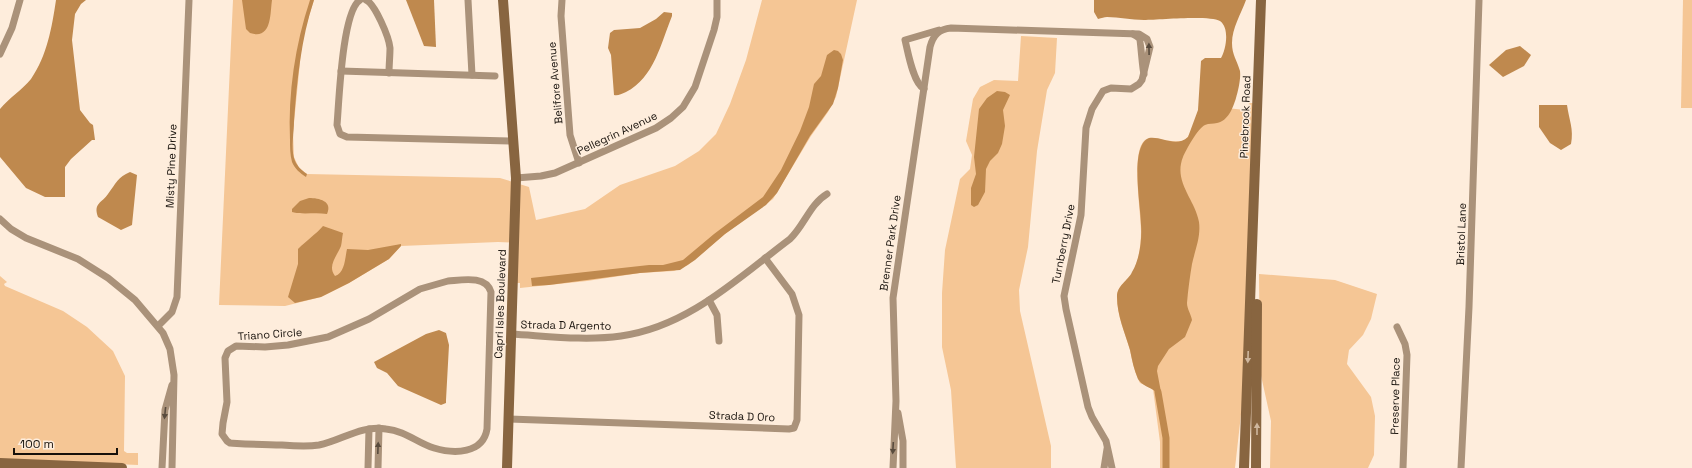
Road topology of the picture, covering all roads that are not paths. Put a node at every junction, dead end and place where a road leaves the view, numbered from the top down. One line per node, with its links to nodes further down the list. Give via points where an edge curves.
1 (20, 0): 12 (street, via 12,28)
2 (189, 0): 26 (street, Misty Pine Drive, via 176,298 172,312)
3 (360, 0): 13 (street, via 350,15)
4 (366, 0): 14 (street, via 374,7 388,41)
5 (468, 0): 15 (street)
6 (503, 0): 18 (street, Capri Isles Boulevard)
7 (562, 0): 19 (street, Belifore Avenue, via 560,16 568,122)
8 (716, 0): 19 (street, Pellegrin Avenue, via 717,17 714,30 695,87 682,108 656,128)
9 (1261, 0): 23 (street, Pinebrook Road)
10 (1479, 0): 50 (street, Bristol Lane)
11 (943, 29): 17 (street, Brenner Park Drive, via 935,35 931,43); 17 (street, via 905,40 916,80); 35 (street, Turnberry Drive, via 1133,34 1143,36 1149,42 1150,53 1141,82 1134,88 1103,91 1089,116 1085,138 1081,215 1065,290 1066,309 1088,407)
12 (0, 54)
13 (341, 71): 14 (street); 18 (street, via 337,125 339,133 343,136)
14 (389, 73): 15 (street)
15 (472, 76): 16 (street)
16 (495, 76)
17 (924, 89): 31 (street, Brenner Park Drive, via 893,298)
18 (514, 142): 20 (street, Capri Isles Boulevard)
19 (579, 162): 20 (street, Pellegrin Avenue, via 550,175)
20 (516, 178): 28 (street, Capri Isles Boulevard)
21 (827, 194): 24 (street, Strada D Argento, via 817,201 795,235)
22 (0, 219): 26 (street, via 26,238 94,268 122,288)
23 (1253, 234): 47 (street, Pinebrook Road, one-way to 47); 48 (street, Pinebrook Road, one-way to 23, via 1256,300)
24 (765, 258): 25 (street, Strada D Argento); 32 (street, Strada D Oro, via 792,294 799,315 795,429)
25 (708, 300): 28 (street, Strada D Argento, via 670,323 621,336 594,338); 29 (street, via 717,315)
26 (158, 326): 30 (street, via 170,349)
27 (1397, 327): 49 (street, Preserve Place, via 1408,355)
28 (511, 334): 32 (street, Capri Isles Boulevard)
29 (719, 341)
30 (174, 375): 38 (street, one-way to 38, via 165,410); 39 (street)
31 (896, 401): 43 (street, Brenner Park Drive, one-way to 43); 44 (street, Brenner Park Drive, via 903,441)
32 (509, 419): 42 (street, Capri Isles Boulevard)
33 (379, 428): 34 (street, Triano Circle); 34 (street, Triano Circle, via 405,434 440,449 467,450 482,442 487,429 491,295 486,284 478,280 427,286 369,319 328,337 288,345 238,345 227,353 227,402 222,430 224,438 229,442 315,446); 41 (street, one-way to 33)
34 (369, 429): 40 (street)
35 (1108, 447): 45 (street); 46 (street, Turnberry Drive)
36 (0, 463): 37 (street)
37 (122, 468)
38 (162, 468)
39 (172, 468)
40 (368, 468)
41 (378, 468)
42 (507, 468)
43 (893, 468)
44 (903, 468)
45 (1104, 468)
46 (1112, 468)
47 (1244, 468)
48 (1256, 468)
49 (1402, 468)
50 (1461, 468)

